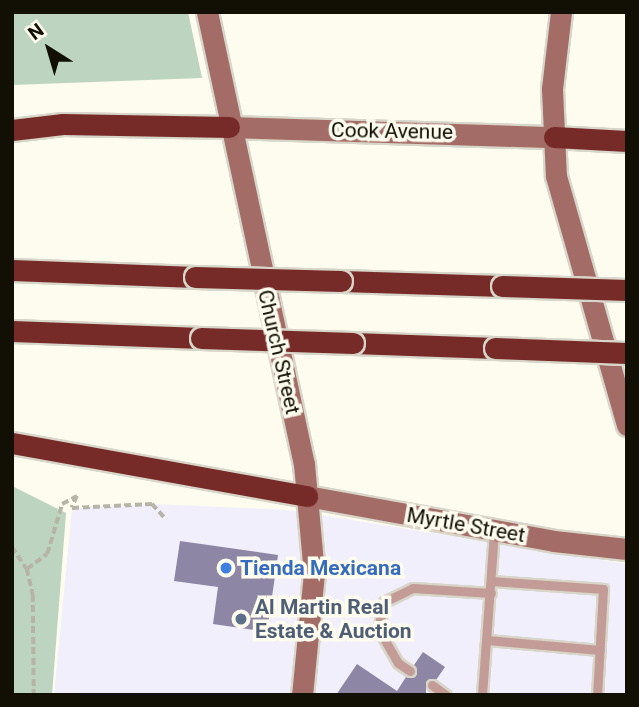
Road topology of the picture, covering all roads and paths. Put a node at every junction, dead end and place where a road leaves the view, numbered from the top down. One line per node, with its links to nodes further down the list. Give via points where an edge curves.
1 (207, 12): 3 (main road, Church Street)
2 (561, 12): 5 (main road, via 552,89)
3 (229, 127): 4 (highway, via 63,124); 5 (main road, Cook Avenue); 13 (main road, Church Street)
4 (12, 130)
5 (554, 137): 6 (highway); 11 (main road, via 556,176)
6 (627, 141)
7 (12, 270): 8 (highway, bridge)
8 (627, 290)
9 (12, 331): 10 (highway, bridge)
10 (627, 353)
11 (627, 425)
12 (12, 443): 13 (highway)
13 (307, 496): 15 (main road, Myrtle Street); 26 (main road, Church Street, via 314,573)
14 (166, 519): 18 (path, via 152,505 72,508 77,496 62,504 47,554)
15 (494, 530): 17 (main road, Myrtle Street); 19 (lane)
16 (12, 547): 18 (path)
17 (627, 549)
18 (27, 569): 25 (path, via 33,595)
19 (492, 581): 20 (lane); 22 (lane, via 603,589)
20 (491, 593): 21 (lane); 23 (lane, via 413,588 384,602 378,629 398,663)
21 (487, 640): 22 (lane); 28 (lane)
22 (600, 650): 29 (lane)
23 (410, 671)
24 (432, 685): 27 (lane)
25 (34, 695)
26 (302, 695)
27 (446, 695)
28 (482, 695)
29 (597, 695)

